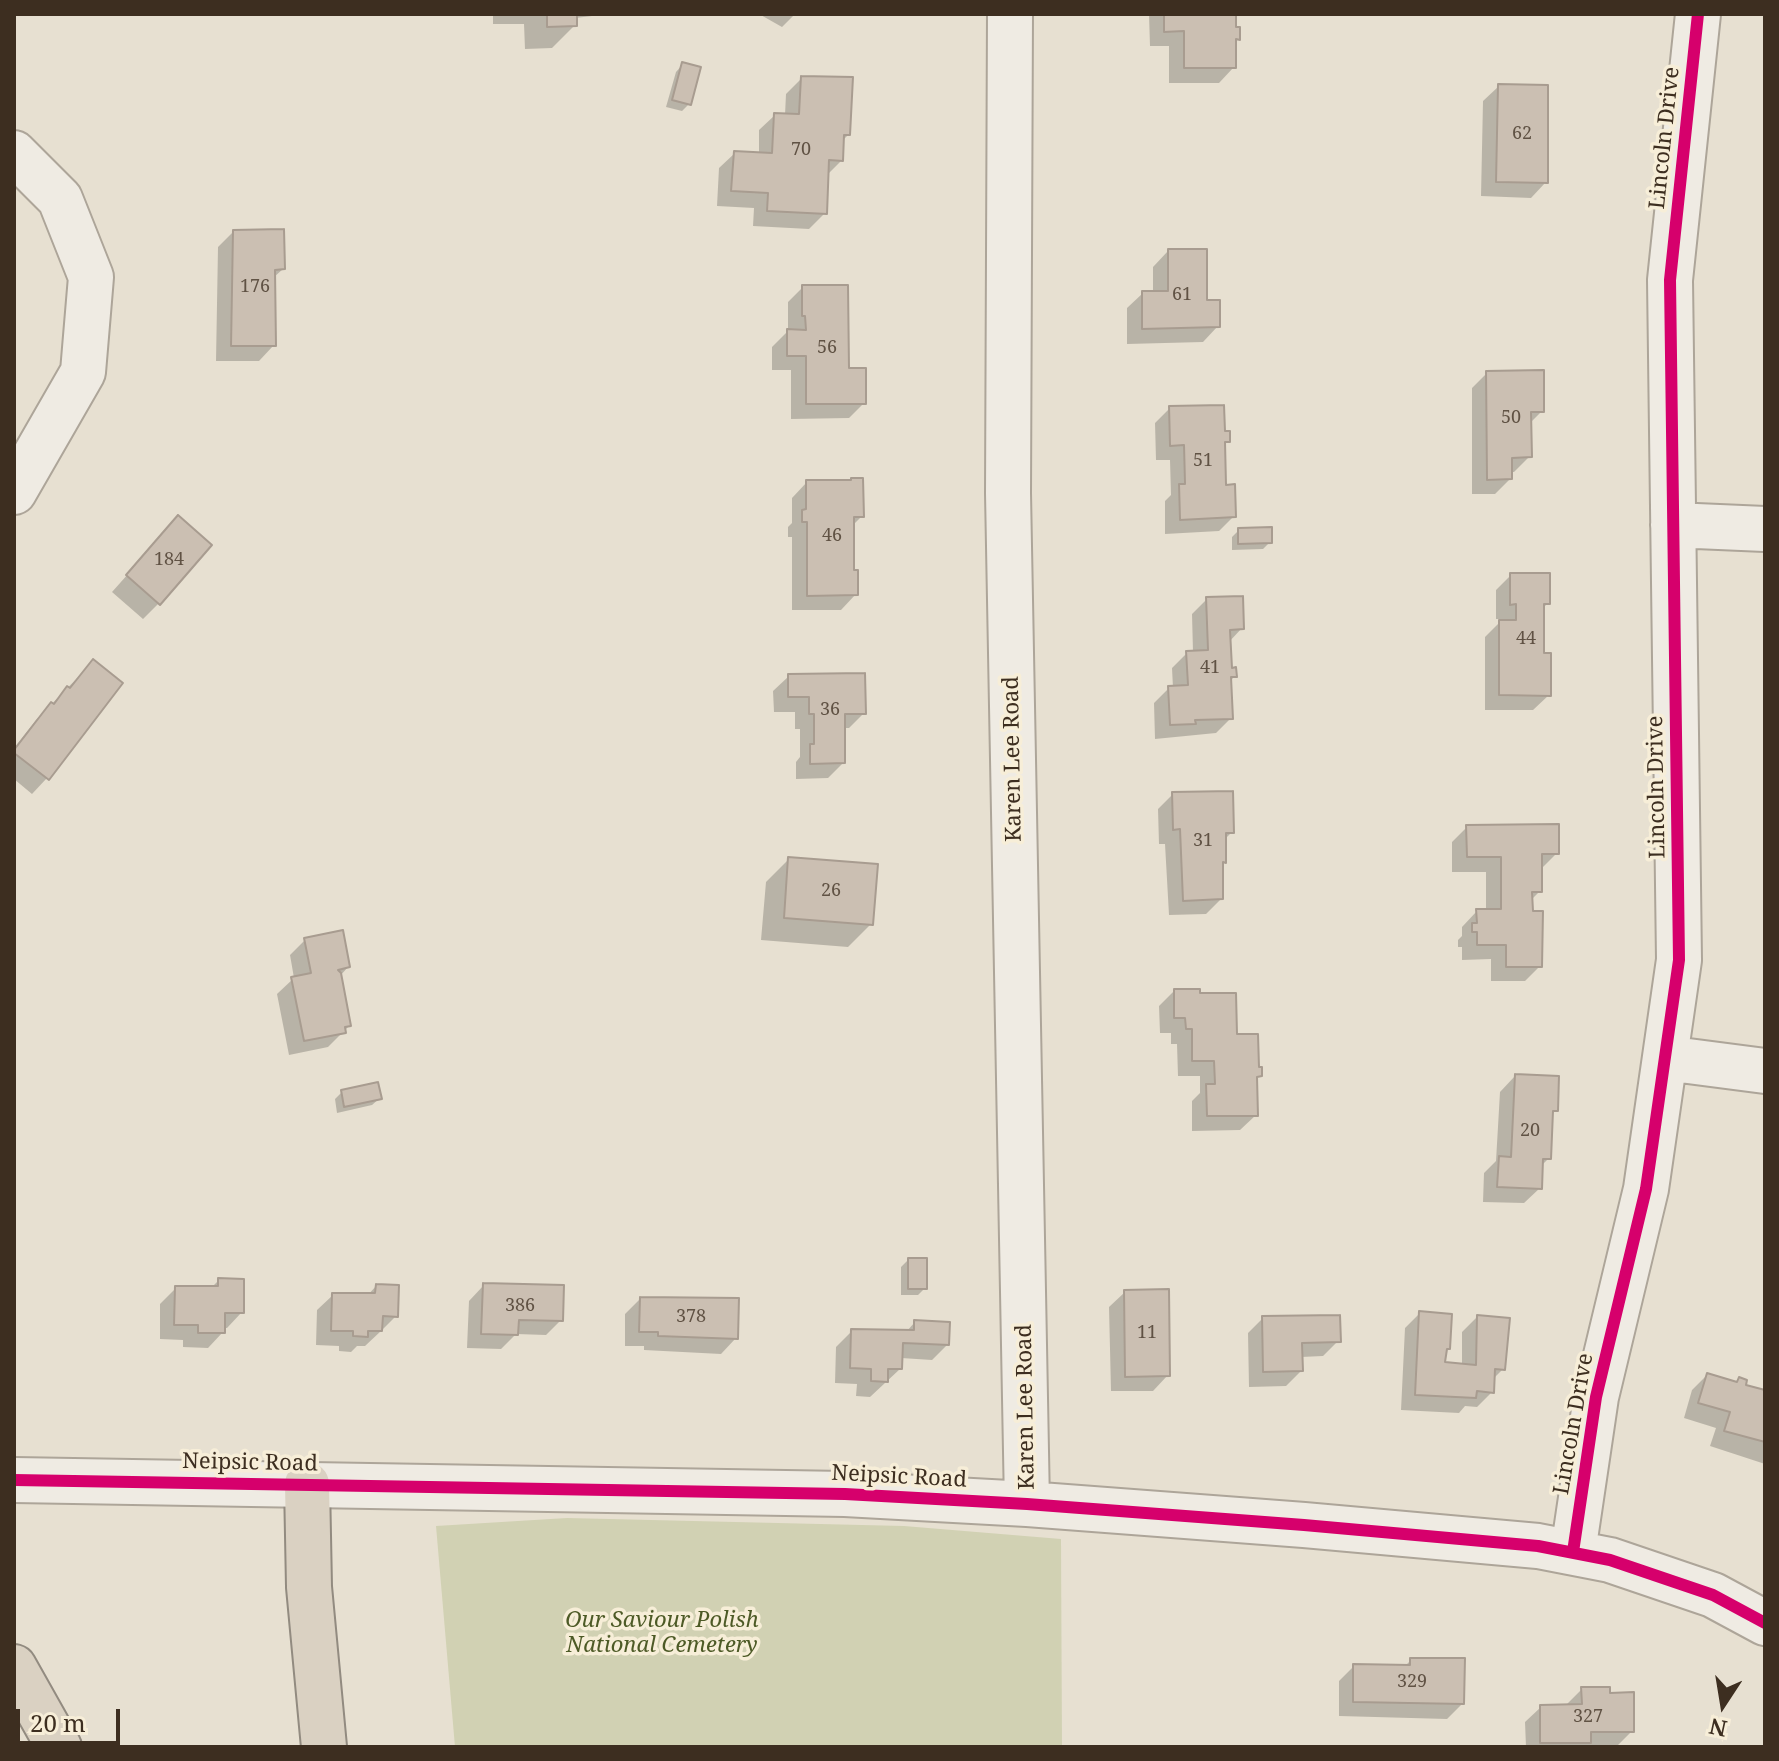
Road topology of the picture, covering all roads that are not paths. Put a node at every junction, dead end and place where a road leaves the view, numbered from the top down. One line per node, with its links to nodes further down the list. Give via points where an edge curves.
1 (1010, 14): 11 (street, Karen Lee Road, via 1008,493)
2 (1698, 14): 5 (street, Lincoln Drive, via 1670,280)
3 (14, 153): 4 (street, via 60,199 91,277 83,372)
4 (14, 492)
5 (1673, 525): 6 (street); 7 (street, Lincoln Drive, via 1679,960)
6 (1765, 529)
7 (1665, 1058): 8 (street); 12 (street, Lincoln Drive, via 1646,1189 1596,1397)
8 (1765, 1071)
9 (14, 1480): 10 (street, Neipsic Road)
10 (307, 1484): 11 (street, Neipsic Road, via 845,1494); 16 (highway, via 309,1587)
11 (1027, 1504): 12 (street, Neipsic Road)
12 (1573, 1552): 13 (street, Neipsic Road, via 1713,1595)
13 (1765, 1623)
14 (14, 1667): 15 (highway)
15 (59, 1747)
16 (324, 1747)

